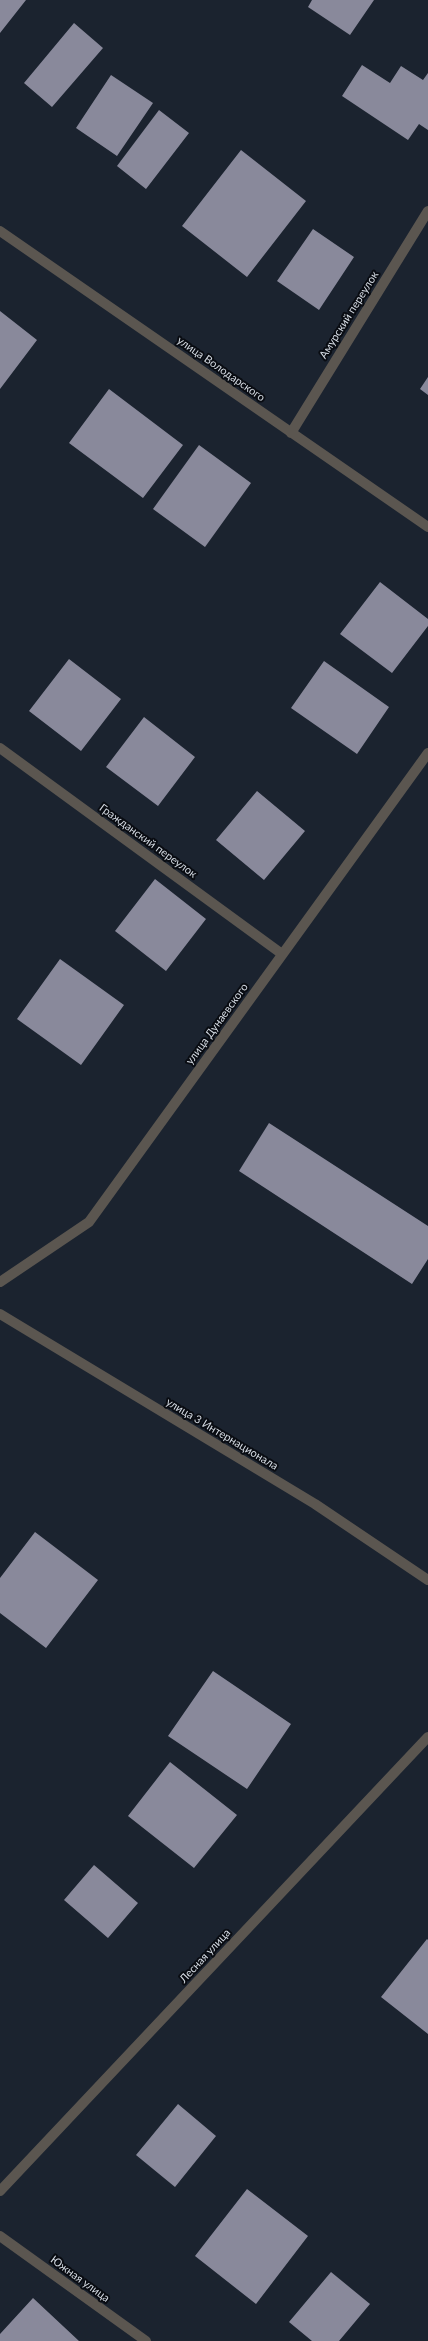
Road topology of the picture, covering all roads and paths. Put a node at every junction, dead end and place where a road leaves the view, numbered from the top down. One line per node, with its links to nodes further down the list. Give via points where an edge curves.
1 (428, 211): 3 (street, Амурский переулок)
2 (0, 231): 3 (street, улица Володарского)
3 (291, 433): 4 (street, улица Володарского)
4 (428, 527)
5 (0, 748): 7 (street, Гражданский переулок)
6 (428, 752): 7 (street, улица Дунаевского)
7 (282, 954): 8 (street, улица Дунаевского, via 89,1222)
8 (0, 1282)
9 (0, 1314): 10 (street, улица 3 Интернационала, via 315,1504)
10 (428, 1580)
11 (428, 1737): 12 (street, Лесная улица)
12 (0, 2191)
13 (0, 2236): 14 (street, Южная улица)
14 (146, 2341)

